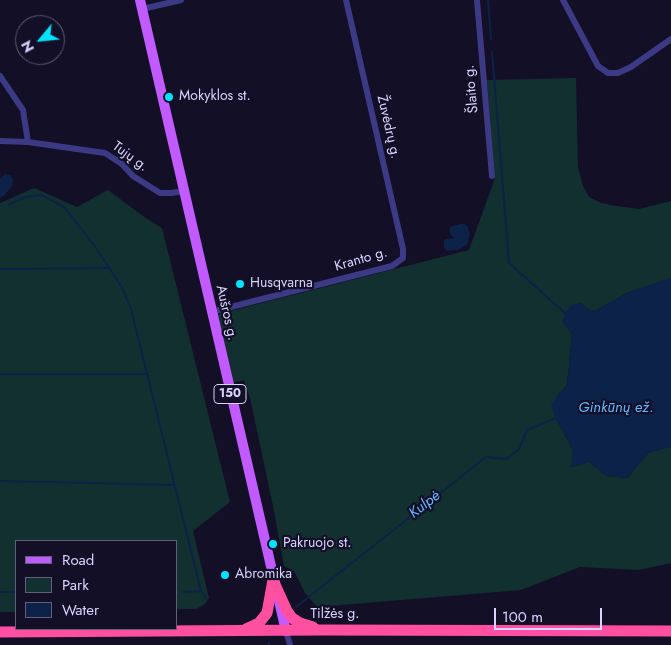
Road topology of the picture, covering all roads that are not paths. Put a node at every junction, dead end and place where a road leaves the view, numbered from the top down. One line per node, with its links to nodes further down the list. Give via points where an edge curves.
1 (181, 0): 5 (street)
2 (346, 0): 12 (street, Žuvėdrų g., via 403,249)
3 (477, 0): 10 (street, Šlaito g.)
4 (563, 0): 6 (street, via 598,66 608,73 618,73 631,67)
5 (141, 4): 11 (main road, Aušros g. / 150)
6 (671, 39)
7 (0, 76): 9 (street, via 23,110)
8 (0, 141): 9 (street, Tujų g.)
9 (28, 142): 11 (street, Tujų g., via 106,153 160,193)
10 (492, 176)
11 (184, 191): 13 (main road, Aušros g. / 150)
12 (401, 260): 13 (street, Kranto g., via 392,266)
13 (212, 312): 14 (main road, Aušros g. / 150)
14 (273, 580): 15 (highway, via 292,618); 16 (highway, via 267,613 260,623); 17 (main road, Aušros g. / 150)
15 (322, 630): 17 (highway, Tilžės g.); 18 (highway, Tilžės g.)
16 (242, 631): 17 (highway, Tilžės g.); 19 (highway, Tilžės g.)
17 (286, 631): 20 (street)
18 (671, 631)
19 (0, 632)
20 (290, 645)

